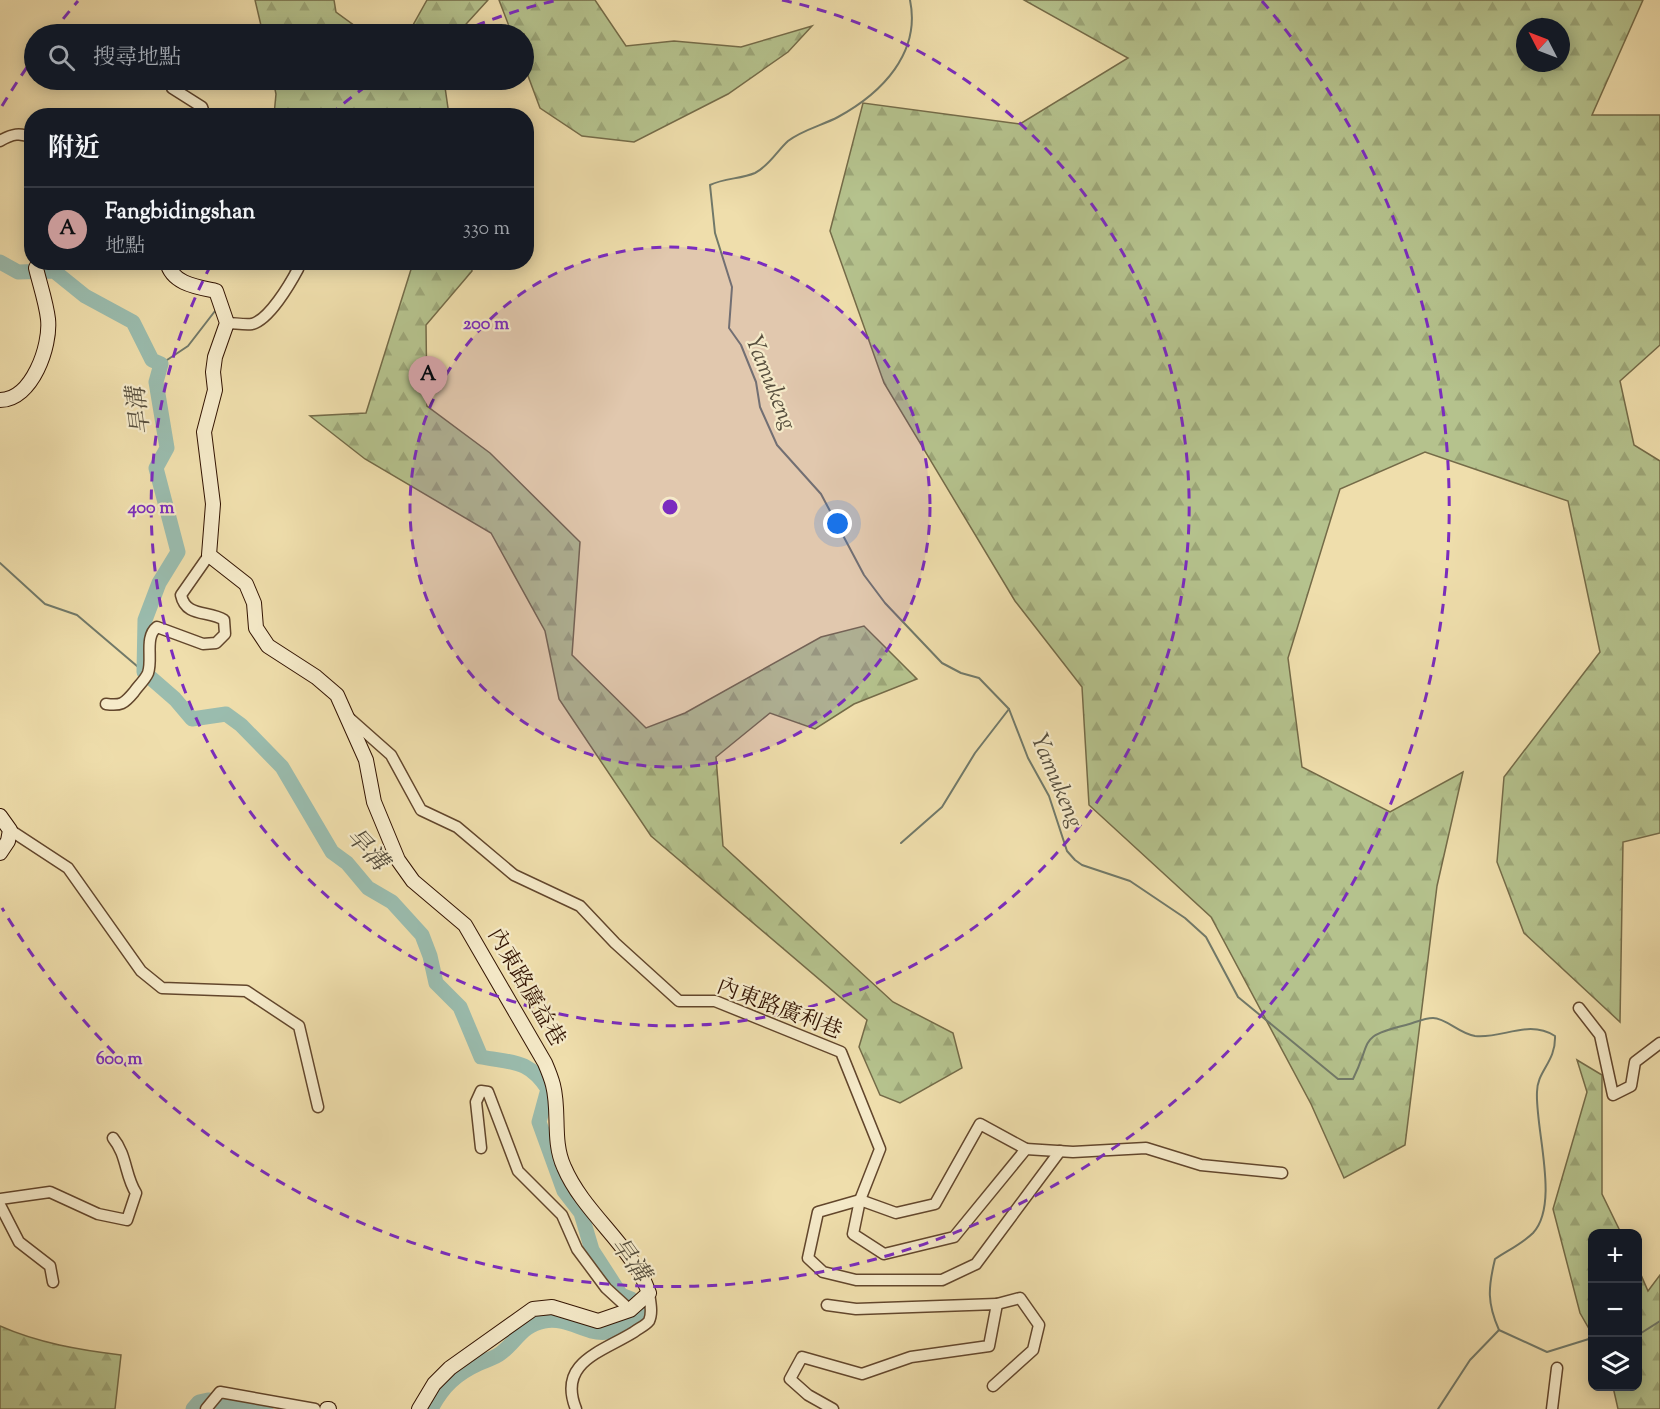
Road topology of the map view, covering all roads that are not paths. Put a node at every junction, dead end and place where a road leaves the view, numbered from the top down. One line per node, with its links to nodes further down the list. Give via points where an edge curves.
1 (175, 90): 2 (street)
2 (202, 108)
3 (24, 134): 4 (street)
4 (0, 141)
5 (36, 270): 9 (street, via 48,320 45,342 27,385 10,400)
6 (168, 270): 8 (street, via 187,285 216,291)
7 (297, 270): 8 (street, via 285,293 260,319 252,324)
8 (227, 323): 10 (street, via 215,357 215,390 204,432 213,504)
9 (0, 400)
10 (209, 555): 11 (street, via 181,595 193,611 225,620 225,634 216,643 203,644 157,627 150,642 147,676 125,703); 12 (street, 內東路廣益巷, via 246,584 254,603 256,628 268,646 316,677 336,695)
11 (106, 704)
12 (345, 714): 16 (street, 內東路廣益巷, via 391,755 421,810 457,827 514,875 580,906); 29 (street, 內東路廣益巷, via 366,760 374,802 398,860 413,881 465,924 545,1063 553,1086 563,1167 641,1271)
13 (0, 816): 14 (street)
14 (10, 830): 15 (street); 19 (street, via 68,868 141,971 162,988 246,992 299,1026)
15 (0, 853)
16 (679, 1000): 26 (street, 內東路廣利巷, via 715,1000 841,1052 880,1149)
17 (1579, 1008): 18 (street, via 1600,1035 1613,1095 1631,1086 1635,1062)
18 (1660, 1043)
19 (318, 1107)
20 (112, 1138): 25 (street, via 119,1146 136,1193 127,1220 98,1214 50,1192)
21 (481, 1148): 32 (street, via 476,1102 481,1091 488,1092 518,1171 562,1215 577,1249 606,1288)
22 (1026, 1149): 23 (street); 26 (street, via 981,1124 934,1204 896,1213); 26 (street, 內東路廣利巷, via 954,1237 884,1254 853,1234)
23 (1060, 1151): 24 (street, via 1146,1148 1201,1165); 26 (street, via 976,1264 942,1280 856,1280 823,1272 814,1265 808,1258 818,1212)
24 (1282, 1173)
25 (0, 1200)
26 (860, 1200)
27 (0, 1205): 28 (street, via 19,1242 51,1266)
28 (52, 1282)
29 (649, 1293): 32 (street); 38 (street, 內東路廣益巷, via 651,1315 645,1325 589,1356 571,1379 569,1386)
30 (997, 1304): 31 (street, via 856,1309); 34 (street, via 1020,1298 1039,1325 1033,1350); 39 (street, via 989,1346 911,1357 862,1374 802,1357 790,1379)
31 (827, 1305)
32 (630, 1310): 37 (street, via 598,1320 552,1307 533,1309 450,1368 434,1384)
33 (1557, 1368): 40 (street)
34 (993, 1386)
35 (206, 1409): 36 (street, via 220,1392)
36 (315, 1409)
37 (419, 1409)
38 (576, 1409)
39 (833, 1409)
40 (1552, 1409)

